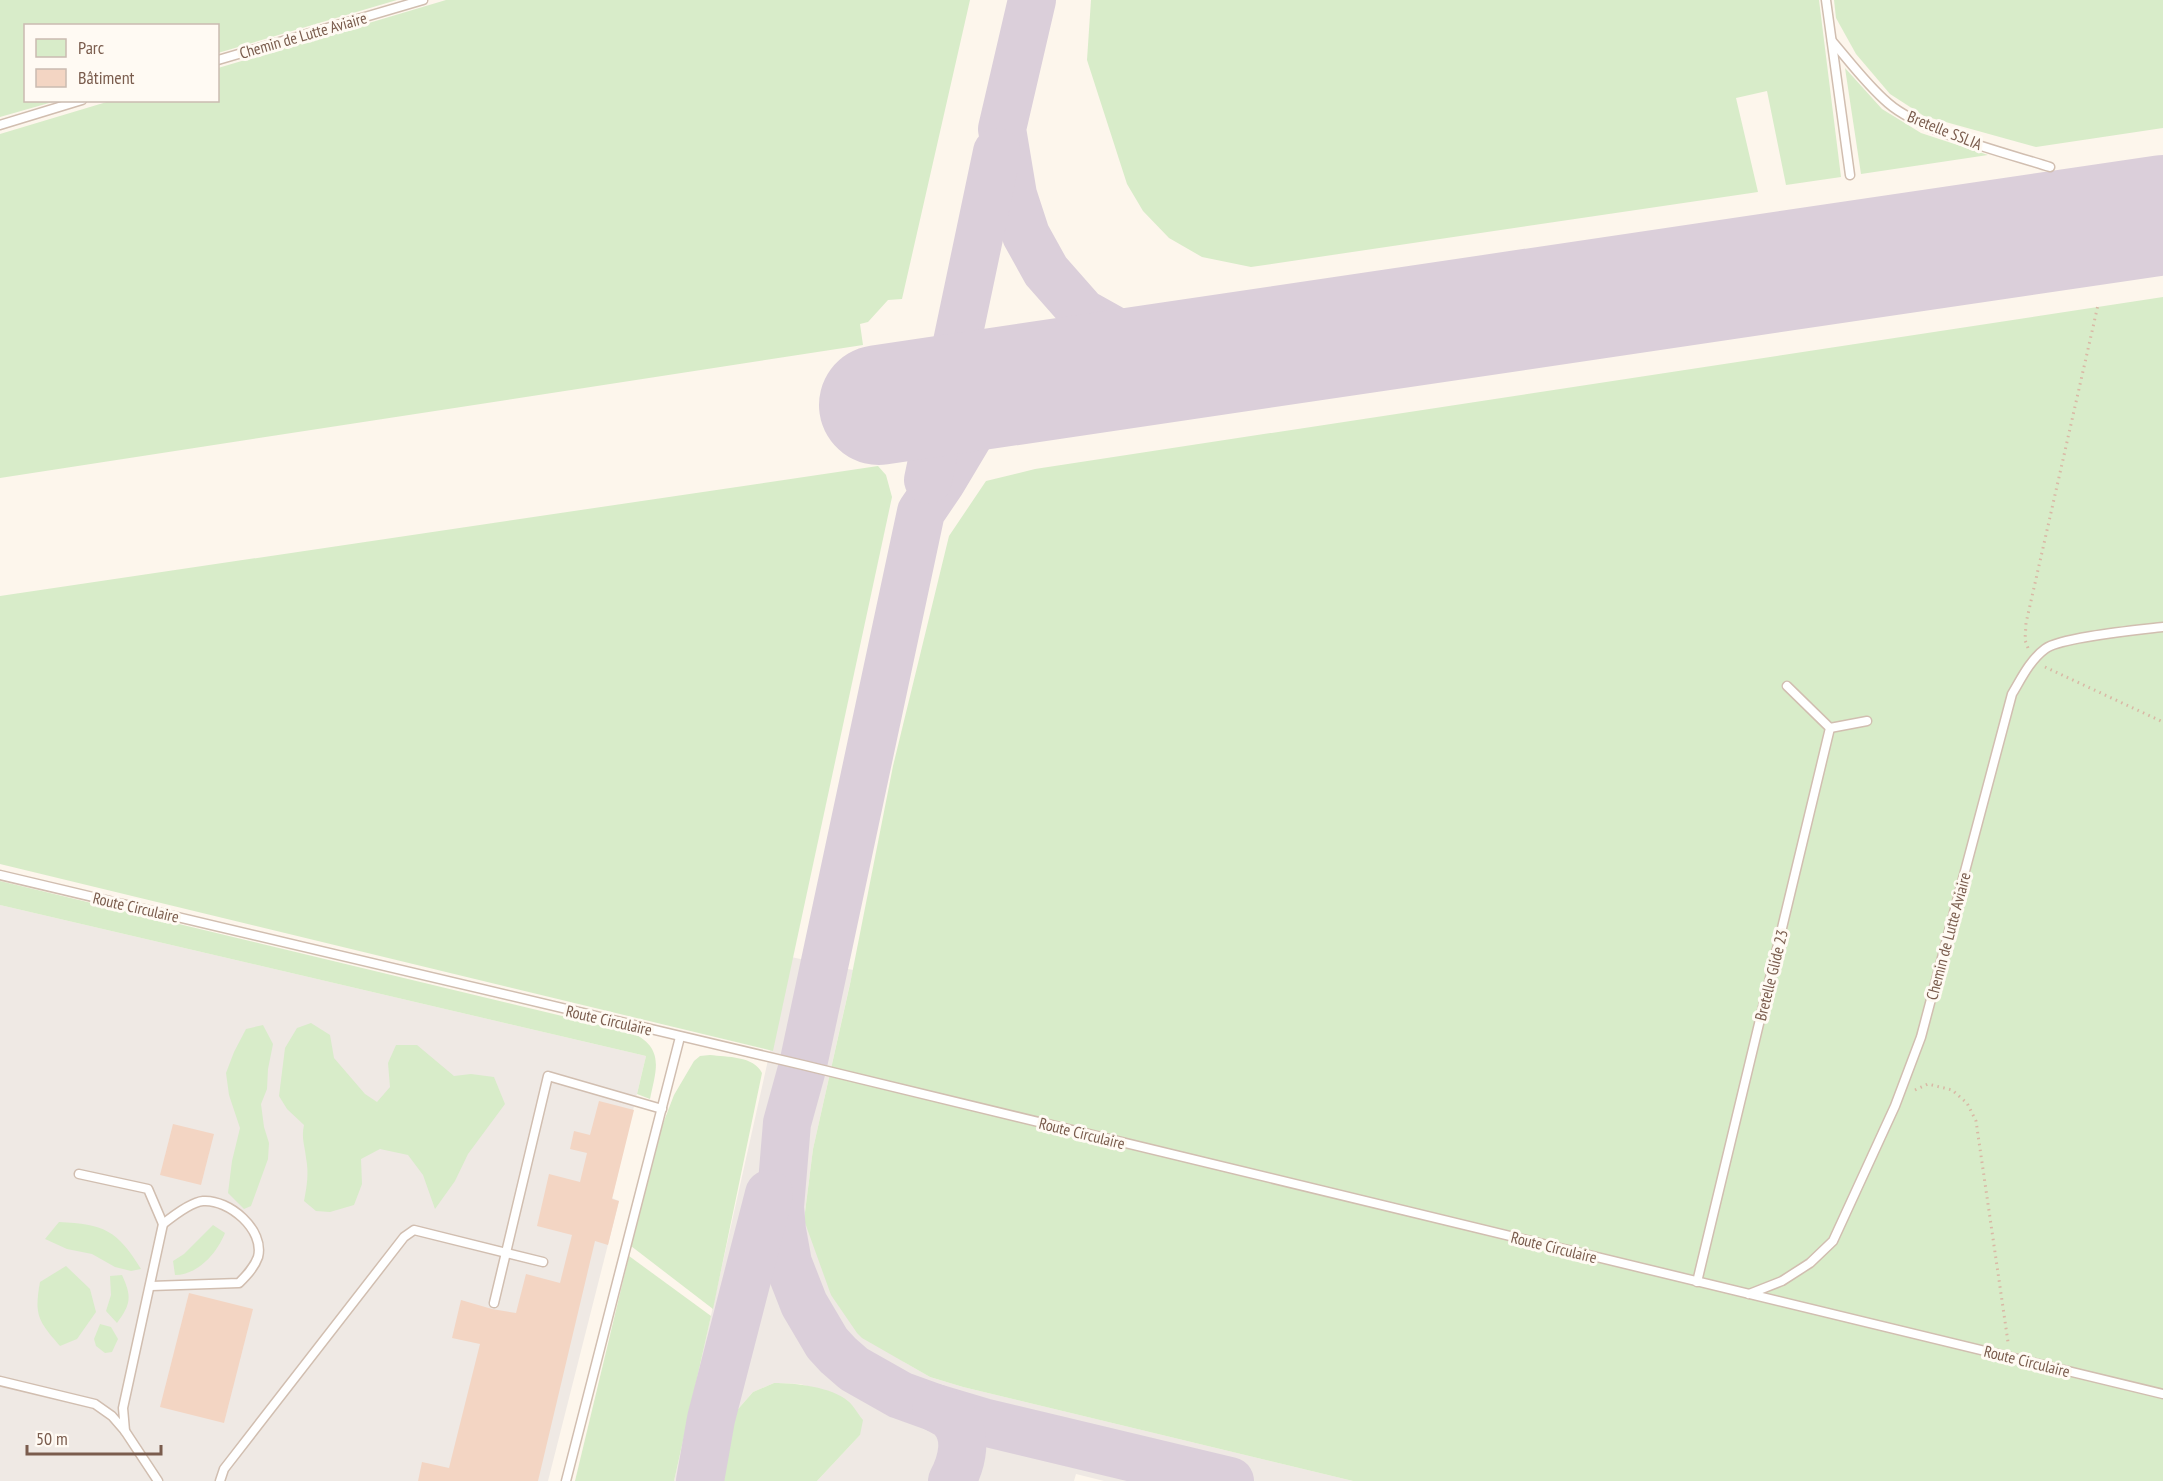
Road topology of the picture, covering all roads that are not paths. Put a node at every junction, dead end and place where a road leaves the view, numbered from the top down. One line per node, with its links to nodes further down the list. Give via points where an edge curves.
1 (423, 0): 4 (lane, Chemin de Lutte Aviaire)
2 (1826, 0): 3 (lane)
3 (1832, 41): 7 (lane, Bretelle SSLIA, via 1889,104 1912,119); 8 (lane)
4 (219, 60)
5 (75, 102): 6 (lane)
6 (0, 124)
7 (2050, 167)
8 (1850, 175)
9 (2163, 627): 22 (lane, Chemin de Lutte Aviaire, via 2046,648 2012,694 1921,1037 1895,1106 1833,1241 1810,1263 1782,1281)
10 (1786, 686): 12 (lane)
11 (1867, 721): 12 (lane)
12 (1830, 728): 20 (lane, Bretelle Glide 23)
13 (0, 875): 14 (lane, Route Circulaire)
14 (680, 1037): 15 (lane); 20 (lane, Route Circulaire)
15 (662, 1109): 18 (lane, via 548,1076); 29 (lane)
16 (79, 1174): 17 (lane, via 148,1189)
17 (164, 1224): 21 (lane); 21 (lane, via 176,1213 202,1201 219,1203 241,1215 250,1226 258,1256 251,1271 238,1283)
18 (506, 1253): 19 (lane); 23 (lane); 28 (lane, via 414,1230 404,1237 224,1469)
19 (543, 1262)
20 (1697, 1282): 22 (lane, Route Circulaire)
21 (151, 1286): 26 (lane, via 123,1408)
22 (1749, 1294): 25 (lane, Route Circulaire)
23 (494, 1303)
24 (0, 1381): 26 (lane, via 95,1404)
25 (2163, 1394)
26 (124, 1431): 27 (lane)
27 (158, 1481)
28 (220, 1481)
29 (566, 1481)

